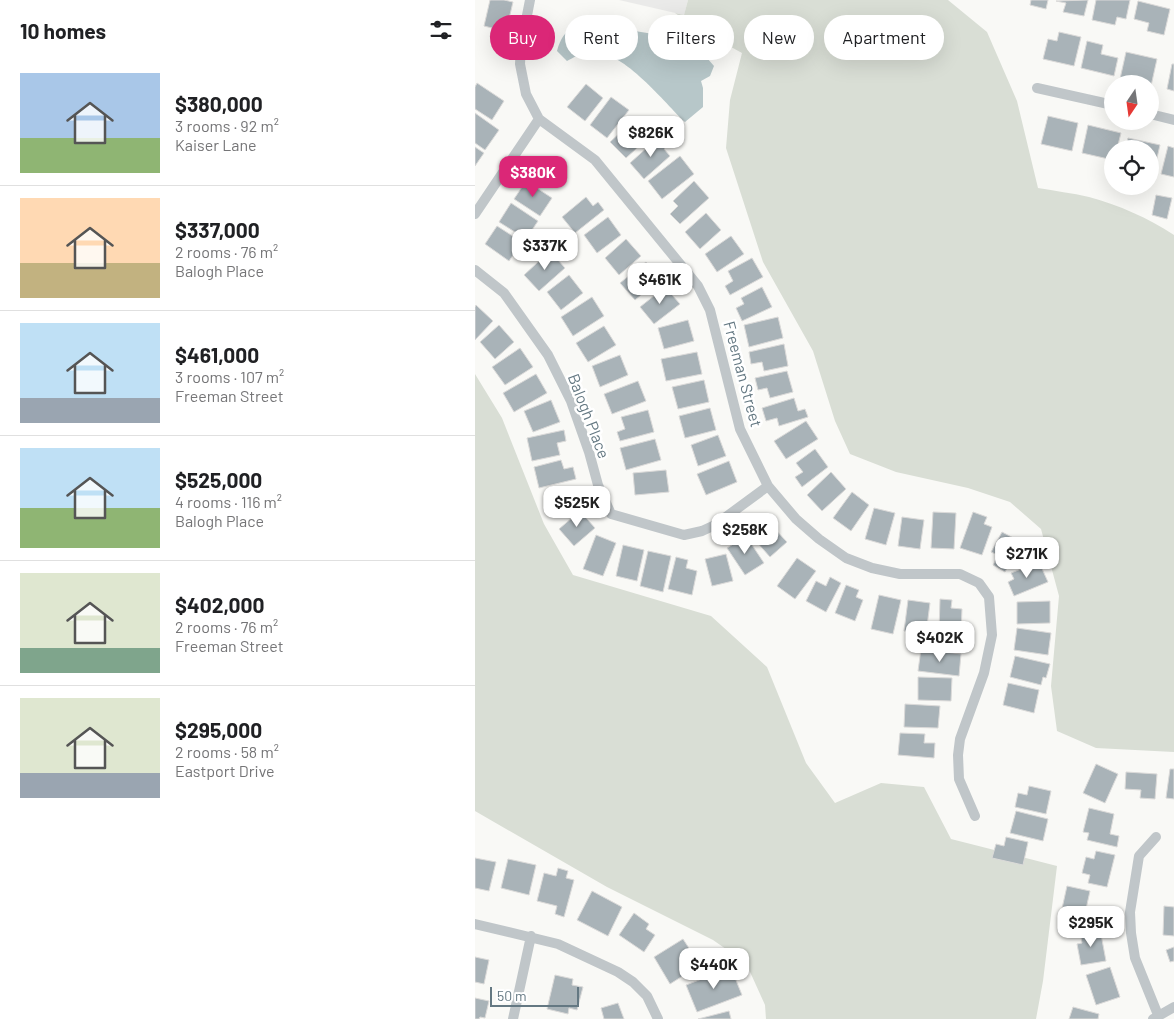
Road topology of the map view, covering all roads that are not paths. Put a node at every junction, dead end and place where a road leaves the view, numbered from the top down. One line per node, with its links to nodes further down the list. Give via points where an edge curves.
1 (530, 0): 5 (street, Freeman Street, via 520,64 526,94)
2 (1037, 88): 3 (street)
3 (1104, 103)
4 (1159, 116): 6 (street)
5 (539, 120): 7 (street); 9 (street, Freeman Street, via 595,160 698,286 711,310 740,429)
6 (1174, 120)
7 (475, 214)
8 (475, 270): 9 (street, Balogh Place, via 504,293 548,355 571,401 611,514 684,534 702,531)
9 (768, 486): 10 (street, Freeman Street, via 796,519 846,558 900,574 960,574 979,583 989,597 990,644 984,673 960,739 958,755 959,778)
10 (975, 816)
11 (1156, 836): 15 (street, via 1139,856 1130,912 1135,958)
12 (475, 924): 13 (street)
13 (531, 936): 16 (street); 17 (street, via 558,944 618,972 647,996)
14 (1174, 1007): 15 (street)
15 (1155, 1017)
16 (513, 1019)
17 (658, 1019)

